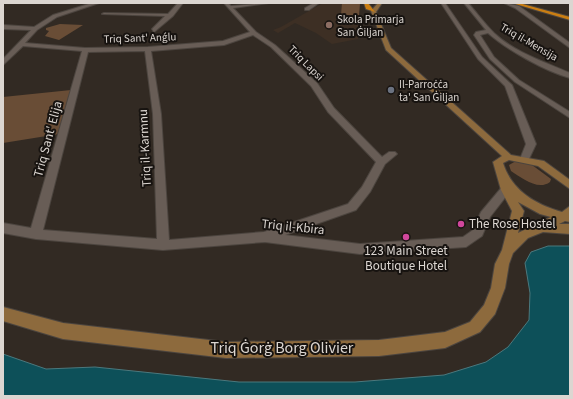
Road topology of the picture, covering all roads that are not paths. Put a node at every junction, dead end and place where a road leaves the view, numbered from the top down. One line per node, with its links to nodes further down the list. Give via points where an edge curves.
1 (97, 3): 20 (street, via 55,16)
2 (181, 3): 17 (street)
3 (226, 3): 13 (street, Triq Lapsi)
4 (267, 3): 13 (street)
5 (317, 3): 14 (street)
6 (366, 3): 15 (highway)
7 (380, 3): 15 (main road)
8 (466, 3): 22 (street, Triq il-Mensija)
9 (506, 3): 25 (street, via 517,7)
10 (514, 3): 18 (highway)
11 (524, 3): 18 (highway)
12 (443, 4): 31 (street, via 480,58)
13 (230, 7): 23 (street, Triq Lapsi)
14 (307, 9)
15 (373, 11): 34 (main road, via 388,49)
16 (104, 14): 17 (street)
17 (170, 15): 21 (street)
18 (570, 18)
19 (3, 27): 20 (street)
20 (35, 30): 24 (street)
21 (154, 30)
22 (490, 32): 29 (street, Triq il-Mensija, via 533,58); 30 (street, via 477,35 492,58)
23 (256, 34): 26 (street, Triq Sant' Anǵlu, via 224,43); 36 (street, Triq Lapsi, via 273,46 314,85 331,110)
24 (23, 44): 27 (street, Triq Sant' Anǵlu); 28 (street)
25 (570, 46)
26 (148, 49): 27 (street, Triq Sant' Anǵlu); 45 (street, Triq il-Karmnu, via 157,114)
27 (85, 50): 43 (street, Triq Sant' Elija)
28 (3, 63)
29 (570, 76)
30 (518, 81): 31 (street); 32 (street)
31 (508, 85): 35 (street, via 531,144)
32 (570, 116)
33 (392, 154): 36 (street)
34 (508, 158): 35 (main road); 37 (main road, via 498,162)
35 (525, 159): 38 (main road, via 541,163)
36 (381, 162): 44 (street, via 366,189 352,207)
37 (504, 184): 39 (main road, via 523,200 544,211); 44 (street, Triq il-Kbira, via 481,220 478,232 466,242 360,249); 46 (main road, Triq Ġorġ Borg Olivier, via 518,211)
38 (570, 185)
39 (568, 215): 40 (main road)
40 (540, 227): 42 (main road); 46 (main road, via 524,235)
41 (3, 228): 43 (street, Triq il-Kbira)
42 (570, 229)
43 (36, 234): 45 (street, Triq il-Kbira)
44 (265, 237): 45 (street, Triq il-Kbira)
45 (163, 245)
46 (508, 250): 47 (main road, Triq Ġorġ Borg Olivier, via 490,309 475,327 445,340 378,348 226,350 63,331)
47 (3, 314)

